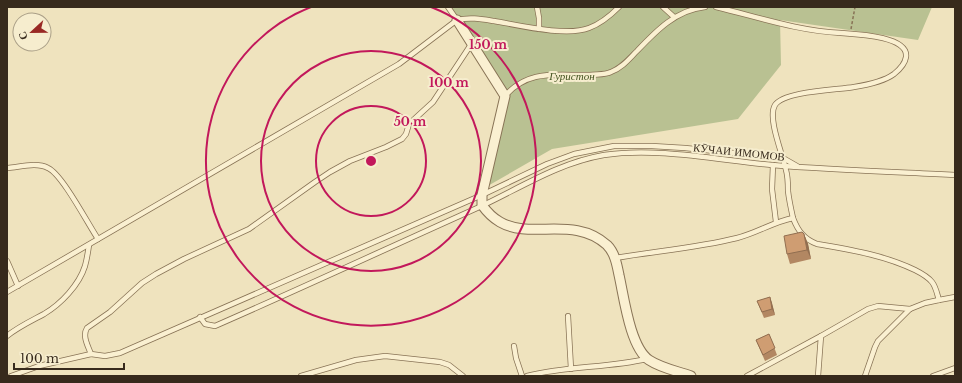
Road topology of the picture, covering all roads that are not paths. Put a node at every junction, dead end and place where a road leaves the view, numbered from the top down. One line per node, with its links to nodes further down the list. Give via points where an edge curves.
1 (448, 7): 8 (lane)
2 (537, 7): 9 (lane)
3 (619, 7): 9 (lane, via 610,16 588,29)
4 (663, 7): 7 (lane)
5 (705, 7): 7 (lane, via 692,9)
6 (716, 7): 12 (lane, via 811,31 889,39 903,46 906,51 906,58 897,71 883,80 855,87 795,95 777,102 773,113)
7 (674, 17): 11 (lane, via 616,70 604,74 538,76 519,82)
8 (457, 20): 9 (lane, via 473,18); 10 (street); 22 (lane, via 398,64)
9 (539, 29)
10 (472, 43): 11 (street); 36 (lane, via 433,102 409,124 402,139 326,174 249,229 184,258 142,283 110,312 87,328 84,336)
11 (505, 96): 18 (street)
12 (782, 158): 14 (lane); 15 (lane, КӮЧАИ ИМОМОВ); 18 (lane, КӮЧАИ ИМОМОВ, via 673,147 604,147 564,157)
13 (773, 165): 14 (lane, КӮЧАИ ИМОМОВ); 19 (lane, КӮЧАИ ИМОМОВ, via 684,155 605,155 568,164); 21 (lane, via 772,189)
14 (785, 166): 15 (lane, КӮЧАИ ИМОМОВ); 20 (lane)
15 (797, 166): 17 (lane)
16 (8, 168): 22 (lane, via 48,168 62,181)
17 (955, 175)
18 (482, 195): 19 (street); 32 (lane, КӮЧАИ ИМОМОВ)
19 (482, 206): 24 (street, via 495,219 511,226 523,229 564,228 585,232 608,246); 32 (lane, КӮЧАИ ИМОМОВ, via 215,326 205,324)
20 (793, 218): 21 (lane); 29 (lane, via 801,235 809,241 876,256 923,274 933,283)
21 (776, 222): 24 (lane, via 745,235 713,244)
22 (98, 239): 23 (lane)
23 (89, 244): 26 (lane); 33 (lane, via 85,267 69,292 54,307)
24 (615, 258): 37 (street, via 634,339)
25 (7, 261): 26 (lane)
26 (18, 286): 27 (lane)
27 (7, 292)
28 (955, 298): 29 (lane)
29 (939, 300): 30 (lane)
30 (910, 309): 34 (lane, via 878,306 868,309); 48 (lane, via 878,341)
31 (568, 316): 39 (lane)
32 (200, 318): 36 (lane, КӮЧАИ ИМОМОВ, via 120,353 105,356)
33 (7, 336)
34 (821, 336): 46 (lane); 47 (lane)
35 (514, 346): 43 (lane)
36 (91, 354): 40 (lane, КӮЧАИ ИМОМОВ, via 39,366)
37 (647, 359): 39 (lane); 45 (street)
38 (955, 368): 49 (lane)
39 (571, 369): 44 (lane)
40 (11, 376)
41 (301, 376): 42 (lane, via 356,360 385,356 440,362 449,365)
42 (463, 376)
43 (522, 376)
44 (527, 376)
45 (691, 376)
46 (747, 376)
47 (818, 376)
48 (865, 376)
49 (933, 376)

